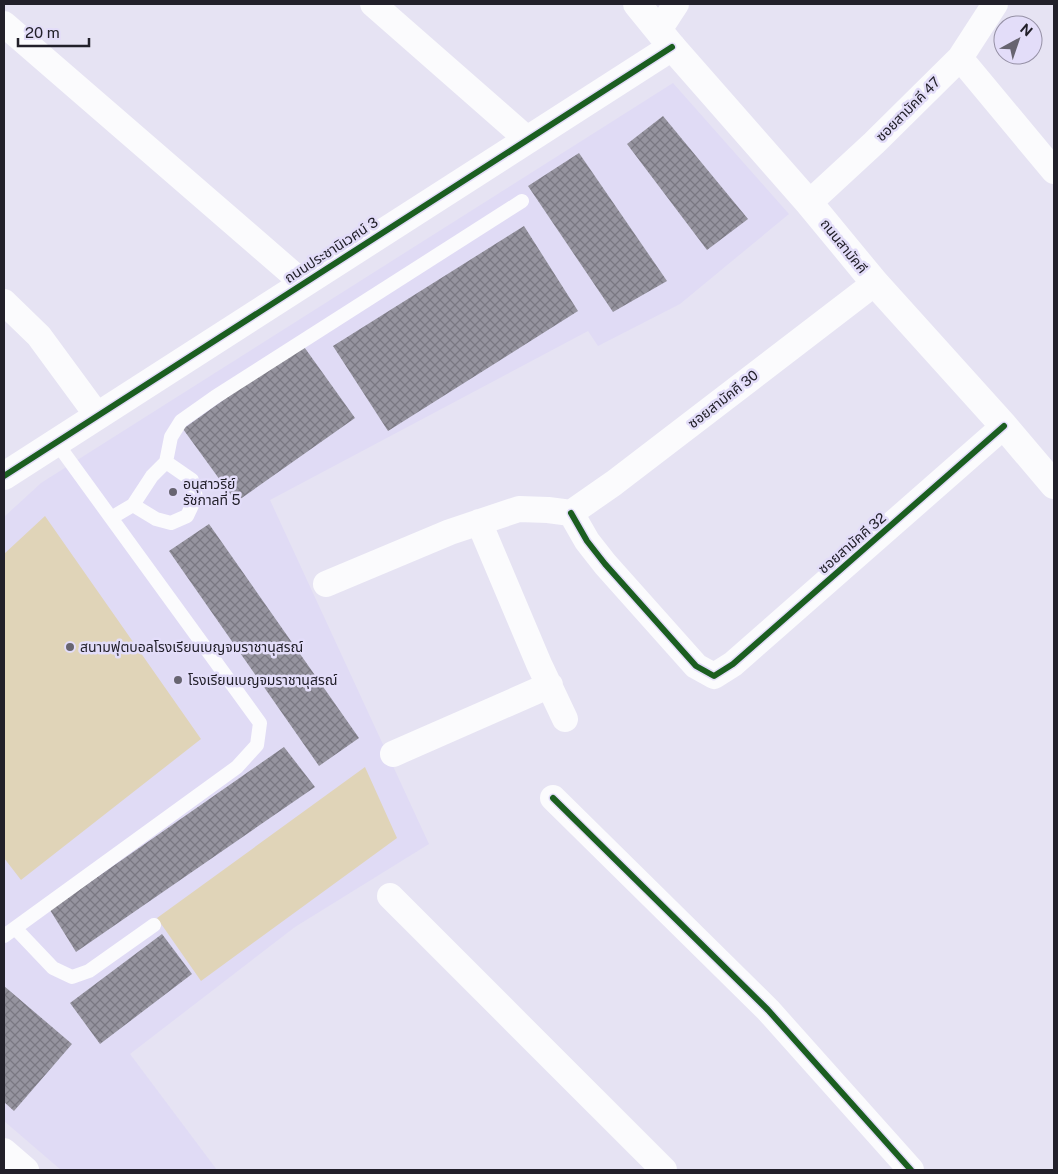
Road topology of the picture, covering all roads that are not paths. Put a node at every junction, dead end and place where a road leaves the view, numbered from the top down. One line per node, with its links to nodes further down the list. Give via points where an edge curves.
1 (373, 4): 8 (street)
2 (637, 4): 6 (street, ถนนสามัคคี)
3 (676, 4): 6 (street)
4 (995, 4): 7 (street, ซอยสามัคคี 47)
5 (4, 24): 13 (street)
6 (666, 38): 8 (street, ถนนประชานิเวศน์ 3); 11 (street, ถนนสามัคคี)
7 (960, 58): 9 (street); 11 (street, ซอยสามัคคี 47)
8 (527, 139): 13 (street, ถนนประชานิเวศน์ 3)
9 (1054, 171)
10 (522, 201): 18 (lane, via 181,421 171,437)
11 (809, 202): 12 (street, ถนนสามัคคี)
12 (874, 282): 16 (street, ถนนสามัคคี); 22 (street, ซอยสามัคคี 30)
13 (303, 283): 15 (street, ถนนประชานิเวศน์ 3)
14 (4, 302): 15 (street, via 39,336)
15 (97, 416): 17 (street, ถนนประชานิเวศน์ 3)
16 (1004, 426): 20 (street, ถนนสามัคคี); 22 (street, ซอยสามัคคี 32, via 733,664 714,676 696,666 618,579 587,541)
17 (56, 442): 19 (street, ถนนประชานิเวศน์ 3); 23 (lane)
18 (166, 462): 21 (lane); 21 (lane, via 192,480 196,497 187,516 171,523 156,520)
19 (4, 476)
20 (1054, 485)
21 (133, 504): 23 (lane)
22 (571, 514): 24 (street, via 519,509)
23 (111, 518): 32 (lane, via 260,723 257,745 237,767)
24 (478, 522): 25 (street); 26 (street)
25 (326, 584)
26 (550, 685): 27 (street); 28 (street)
27 (566, 719)
28 (393, 754)
29 (554, 798): 36 (street, via 768,1010)
30 (390, 896): 35 (street)
31 (154, 925): 32 (lane, via 89,972 72,977 53,968)
32 (9, 932)
33 (4, 1151): 34 (street)
34 (26, 1170)
35 (664, 1170)
36 (911, 1170)

